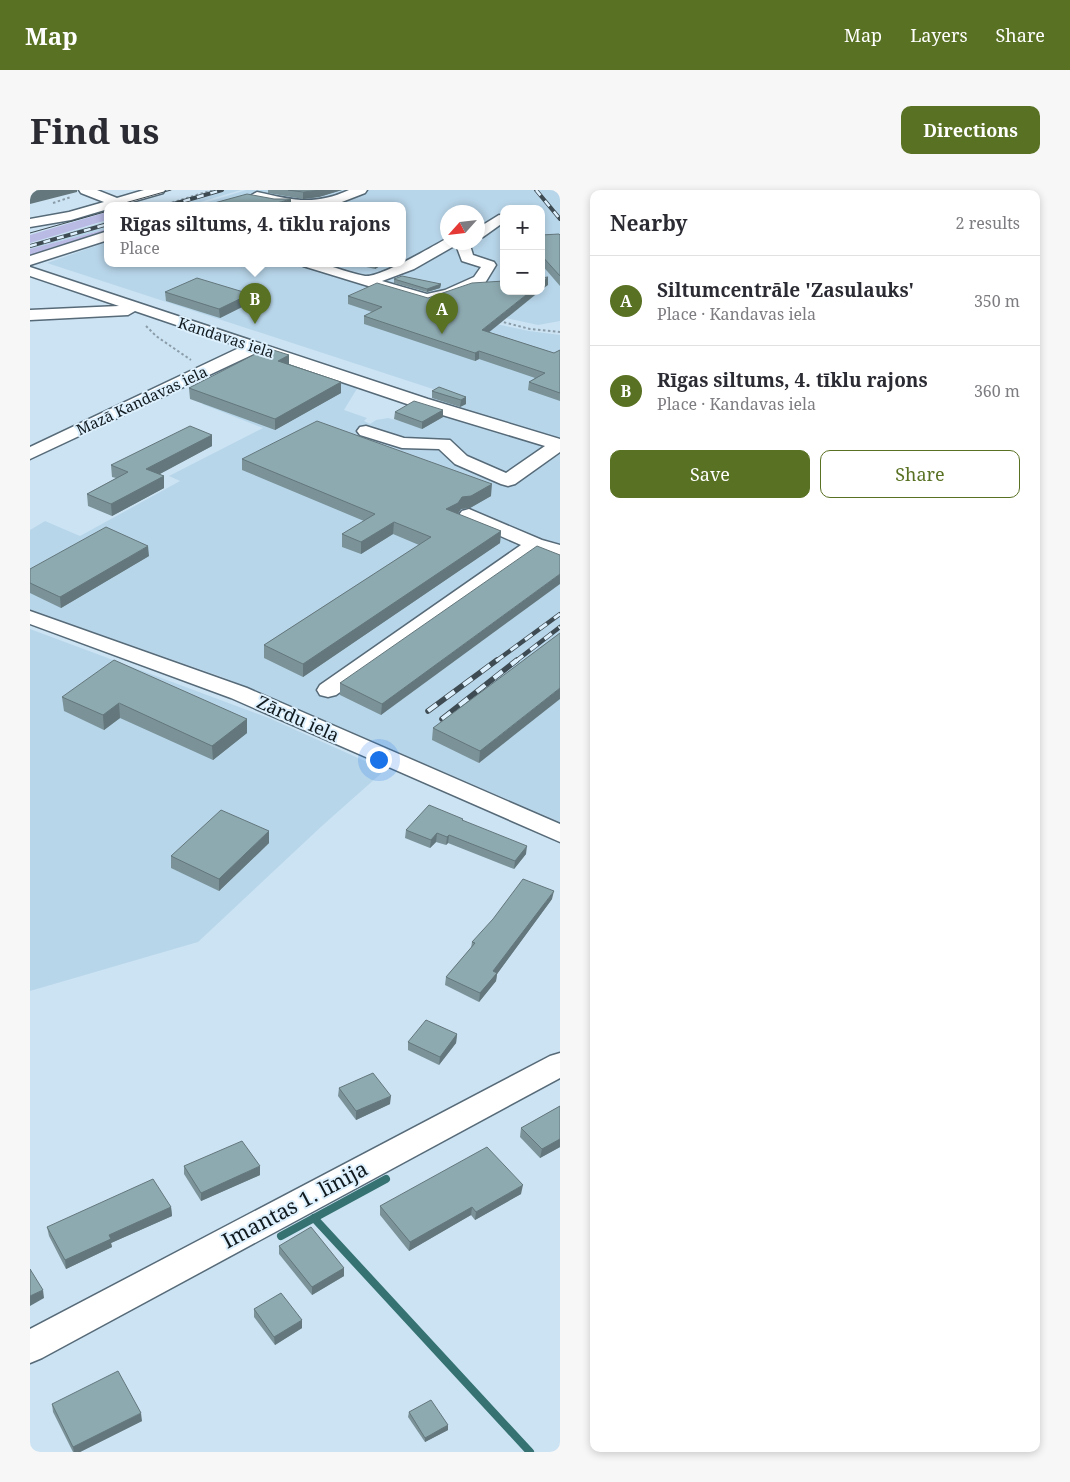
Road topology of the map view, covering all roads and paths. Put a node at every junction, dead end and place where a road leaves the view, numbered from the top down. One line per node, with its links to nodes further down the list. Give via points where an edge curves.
1 (86, 190): 6 (street)
2 (158, 190): 6 (street)
3 (214, 190): 7 (path)
4 (262, 190): 8 (street, via 247,196)
5 (360, 190): 9 (street)
6 (115, 202)
7 (175, 202)
8 (281, 202)
9 (330, 202)
10 (104, 206): 12 (street, via 71,216)
11 (499, 219): 13 (street)
12 (30, 223)
13 (485, 229)
14 (104, 236): 17 (street)
15 (444, 250): 20 (street)
16 (463, 250): 20 (street, via 467,258 489,265 480,280 450,293 427,299)
17 (30, 261)
18 (321, 267): 20 (street)
19 (30, 271): 22 (street, Kandavas iela)
20 (368, 281)
21 (30, 315): 22 (street)
22 (141, 315): 25 (street, Kandavas iela); 26 (path, via 151,332 180,350)
23 (492, 320): 24 (path, via 530,330)
24 (560, 332)
25 (254, 347): 26 (street, Mazā Kandavas iela); 28 (street, Kandavas iela)
26 (202, 372): 29 (street, Mazā Kandavas iela)
27 (366, 431): 28 (street, via 402,443 444,444 461,460 508,480)
28 (560, 445)
29 (30, 454)
30 (470, 515): 31 (street)
31 (535, 544): 32 (street); 34 (street)
32 (560, 551)
33 (30, 617): 35 (street, Zārdu iela, via 239,693)
34 (328, 690)
35 (560, 834)
36 (560, 1064): 37 (street, Imantas 1. līnija)
37 (30, 1347)

